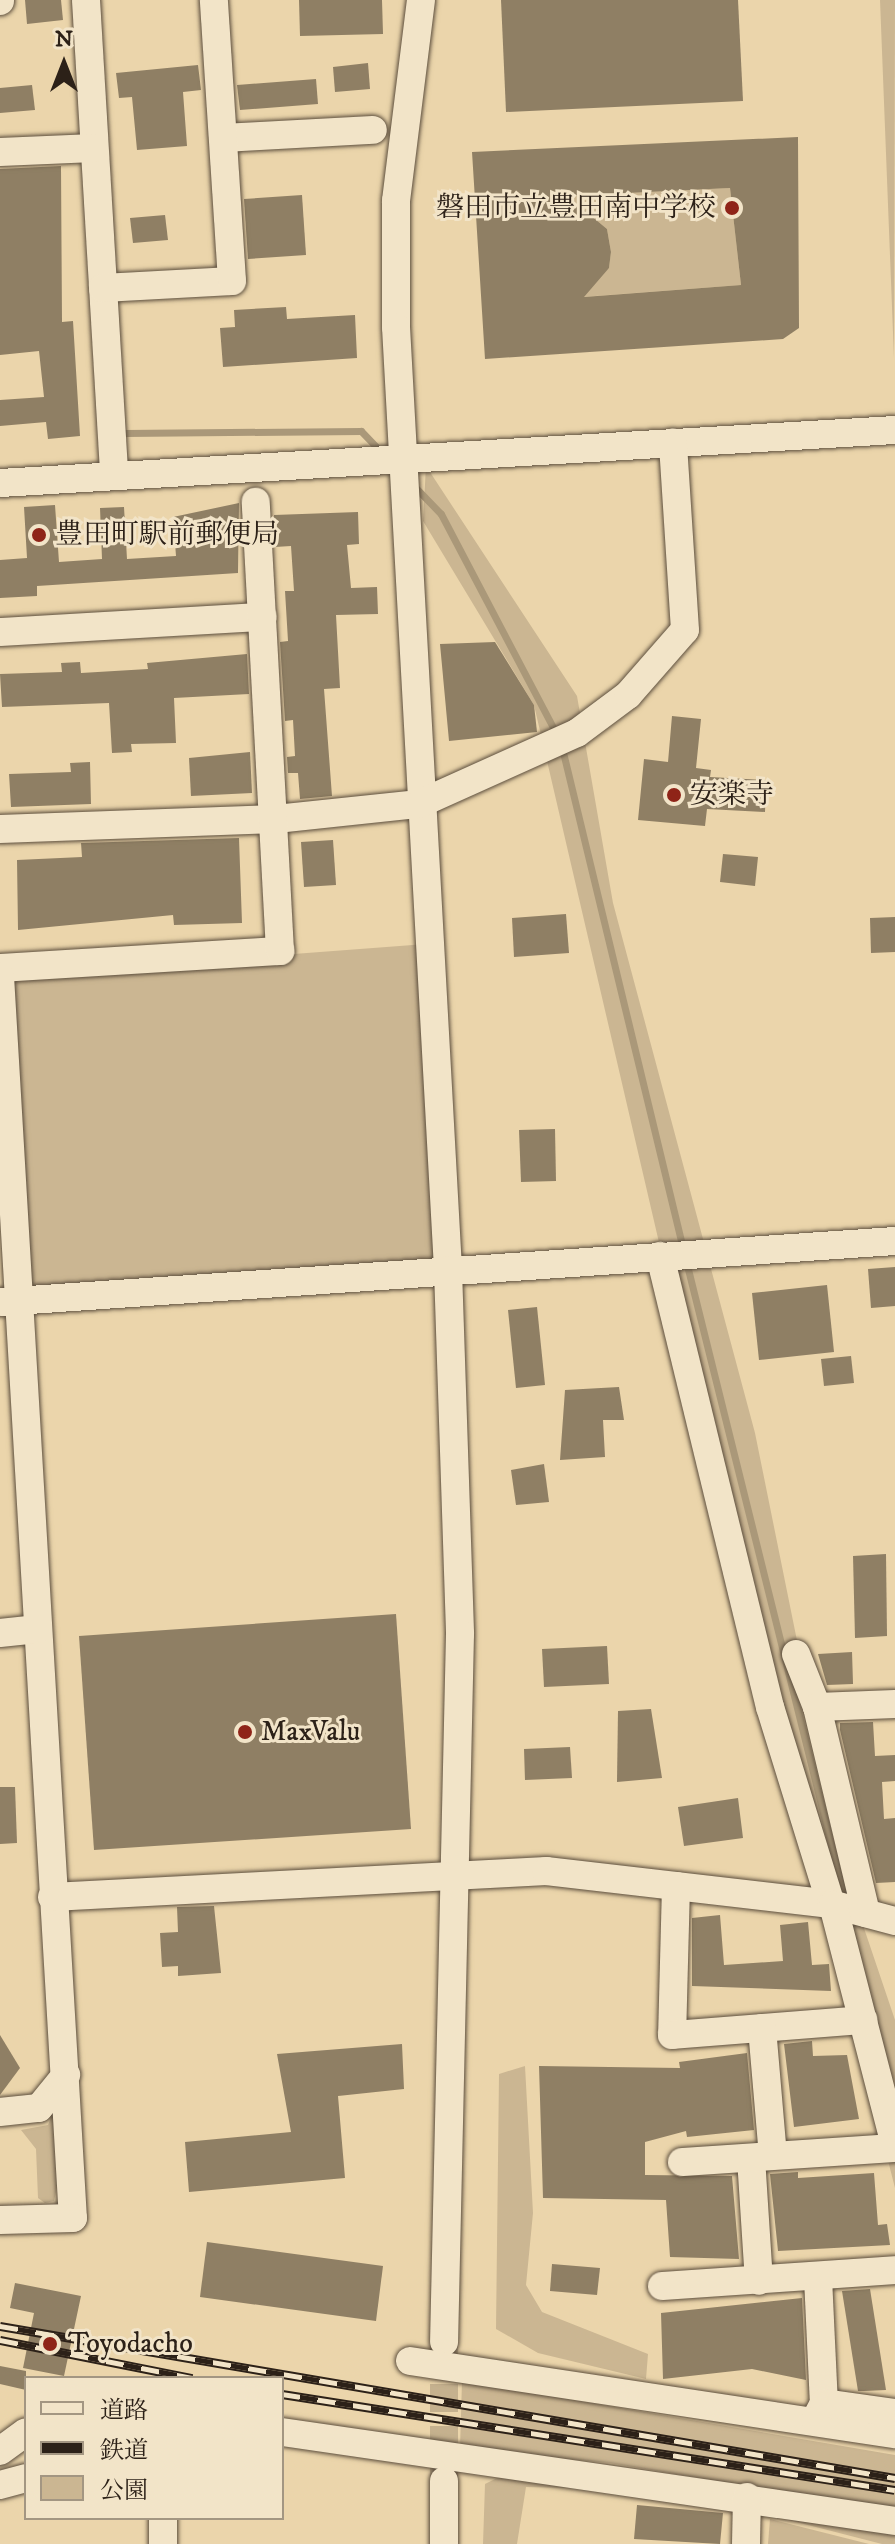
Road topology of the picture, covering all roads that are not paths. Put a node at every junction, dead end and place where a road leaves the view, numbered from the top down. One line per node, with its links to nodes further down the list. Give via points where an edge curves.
1 (86, 0): 6 (street)
2 (214, 0): 5 (street)
3 (421, 0): 11 (street, via 396,201)
4 (373, 130): 5 (street)
5 (223, 138): 8 (street, via 232,281)
6 (94, 148): 7 (street); 8 (street)
7 (0, 152)
8 (103, 288): 12 (street)
9 (895, 430): 10 (street)
10 (673, 442): 11 (street); 17 (street, via 685,630 628,695 577,733)
11 (399, 459): 12 (street); 17 (street)
12 (114, 475): 13 (street)
13 (0, 483)
14 (256, 502): 15 (street)
15 (263, 617): 16 (street); 18 (street)
16 (0, 632)
17 (419, 804): 18 (street); 24 (street)
18 (276, 819): 19 (street); 20 (street, via 280,951)
19 (0, 829)
20 (0, 968)
21 (0, 976): 25 (street)
22 (895, 1241): 23 (street)
23 (660, 1256): 24 (street); 34 (street, via 770,1707)
24 (448, 1270): 25 (street); 31 (street, via 460,1634)
25 (10, 1301): 26 (street)
26 (38, 1629): 27 (street); 33 (street)
27 (0, 1633)
28 (796, 1654): 30 (street)
29 (895, 1704): 30 (street)
30 (817, 1707): 35 (street)
31 (454, 1871): 32 (street, via 546,1871); 33 (street); 49 (street)
32 (676, 1886): 34 (street); 38 (street, via 668,2032)
33 (52, 1897): 39 (street)
34 (832, 1905): 35 (street); 37 (street)
35 (864, 1913): 36 (street)
36 (895, 1921)
37 (863, 2020): 38 (street); 41 (street)
38 (762, 2028): 42 (street)
39 (66, 2075): 40 (street, via 39,2108); 44 (street, via 73,2218)
40 (0, 2112)
41 (895, 2146): 42 (street)
42 (762, 2157): 43 (street); 47 (street)
43 (682, 2162)
44 (0, 2220)
45 (895, 2270): 46 (street)
46 (818, 2278): 47 (street); 51 (street)
47 (759, 2281): 48 (street)
48 (662, 2286)
49 (444, 2342)
50 (410, 2361): 51 (street)
51 (819, 2412): 52 (street); 55 (street)
52 (895, 2413)
53 (284, 2432): 60 (street)
54 (24, 2433): 56 (street, via 2,2442)
55 (895, 2434)
56 (0, 2451)
57 (24, 2479): 59 (street)
58 (444, 2481): 64 (street)
59 (0, 2485)
60 (747, 2497): 62 (street); 65 (street)
61 (163, 2520): 63 (street)
62 (895, 2521)
63 (163, 2544)
64 (444, 2544)
65 (746, 2544)

